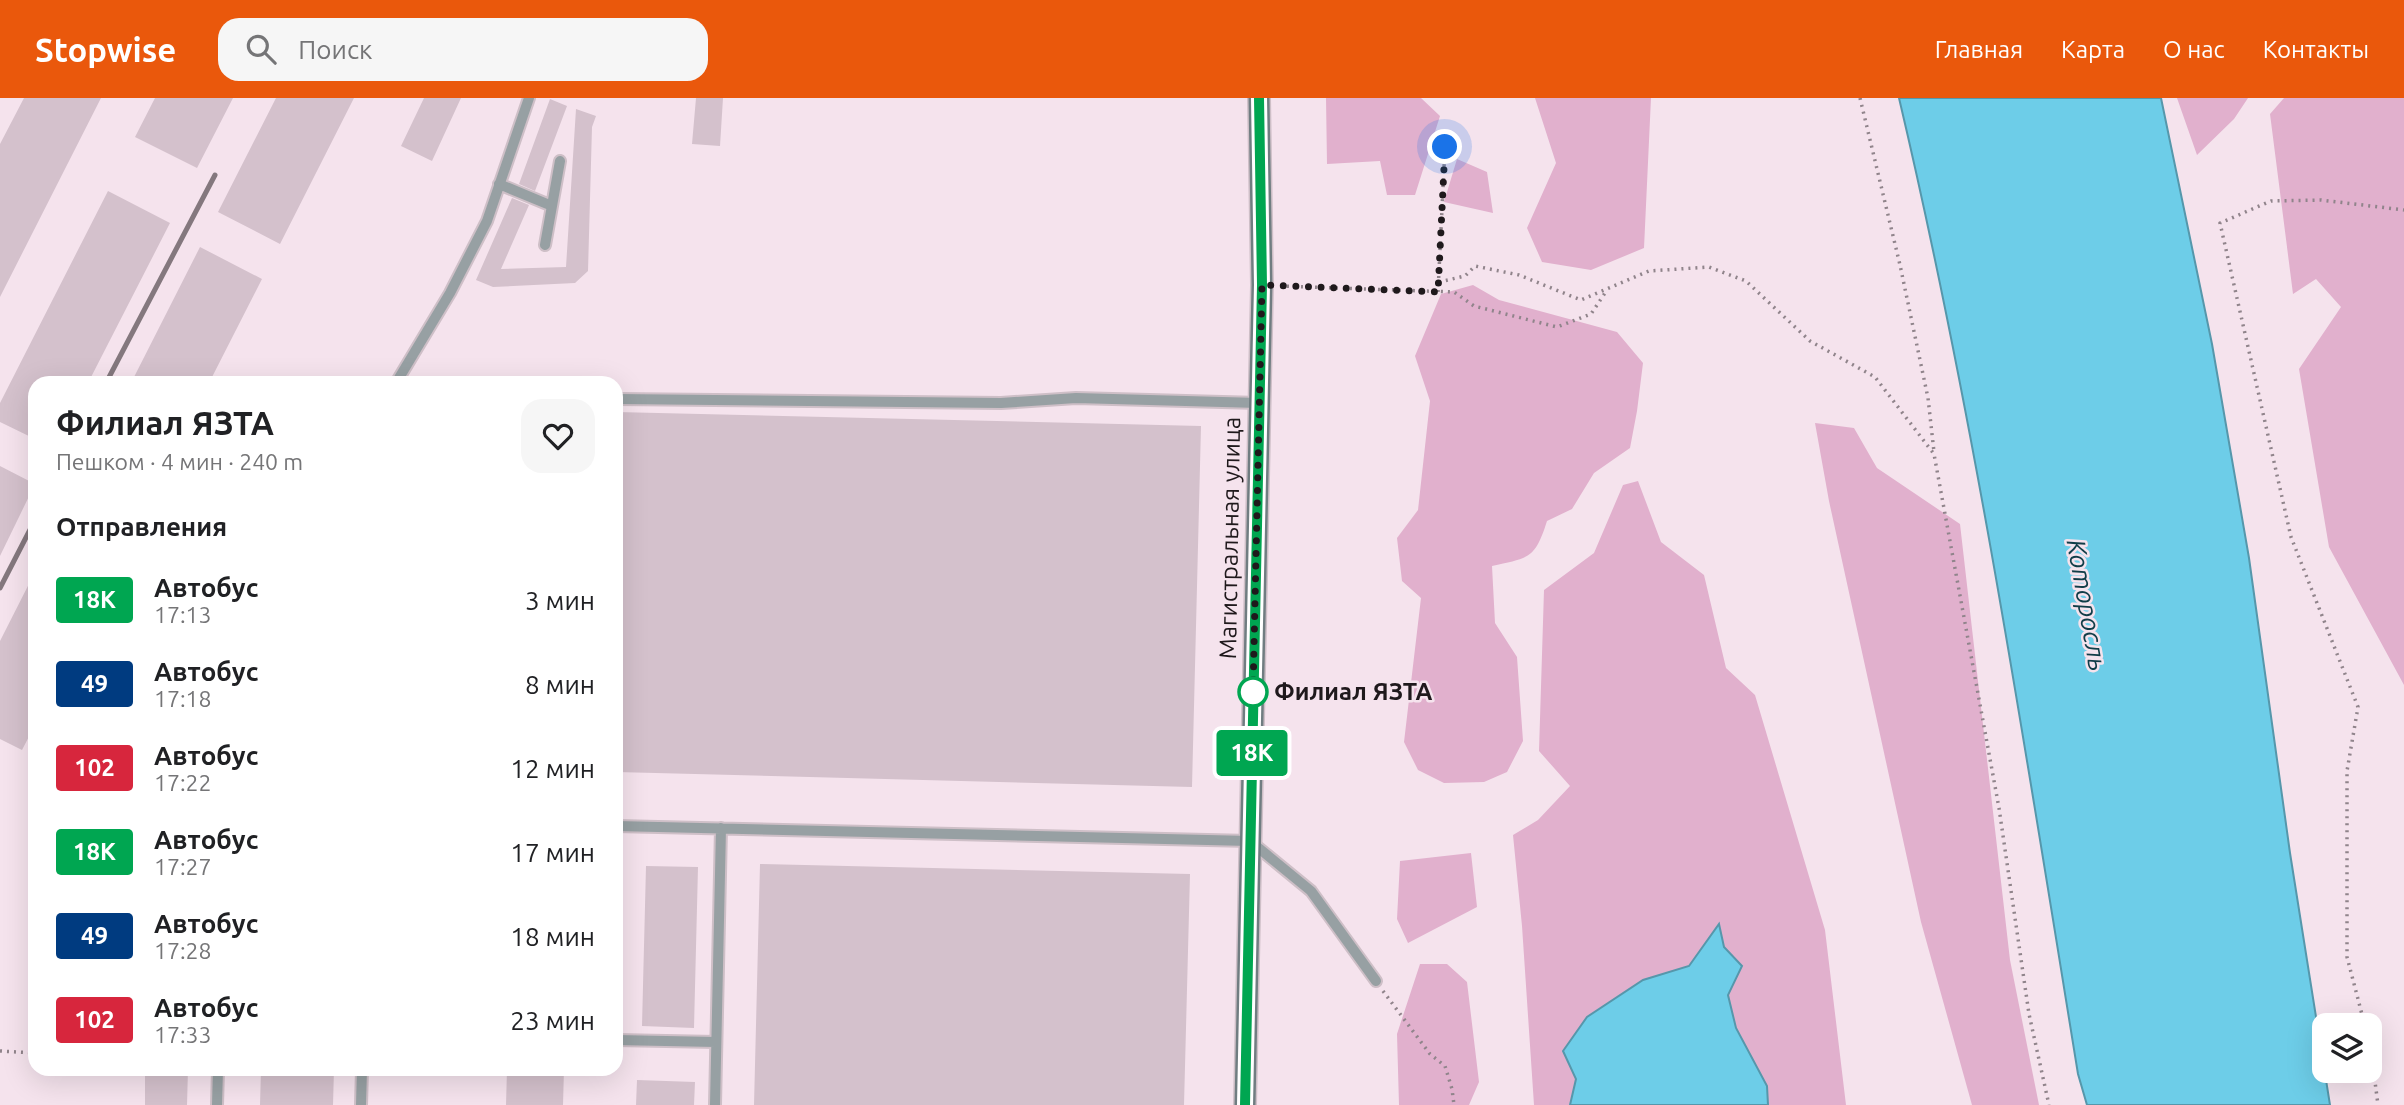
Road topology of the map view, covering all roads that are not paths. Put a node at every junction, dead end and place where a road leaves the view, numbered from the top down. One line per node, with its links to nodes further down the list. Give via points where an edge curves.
1 (529, 98): 4 (lane)
2 (1259, 98): 9 (main road, Магистральная улица)
3 (560, 161): 5 (lane)
4 (499, 184): 5 (lane); 7 (lane, via 487,220 450,293)
5 (552, 206): 6 (lane)
6 (545, 245)
7 (400, 376)
8 (623, 399): 9 (lane, via 1000,403 1076,398)
9 (1259, 403): 12 (main road, Магистральная улица)
10 (623, 826): 11 (lane)
11 (721, 828): 12 (lane); 15 (lane)
12 (1250, 841): 13 (lane, via 1311,891); 21 (main road, Магистральная улица)
13 (1376, 981)
14 (623, 1040): 15 (lane)
15 (716, 1042): 20 (lane)
16 (218, 1076): 18 (lane)
17 (362, 1076): 19 (lane)
18 (216, 1105)
19 (361, 1105)
20 (715, 1105)
21 (1245, 1105)

